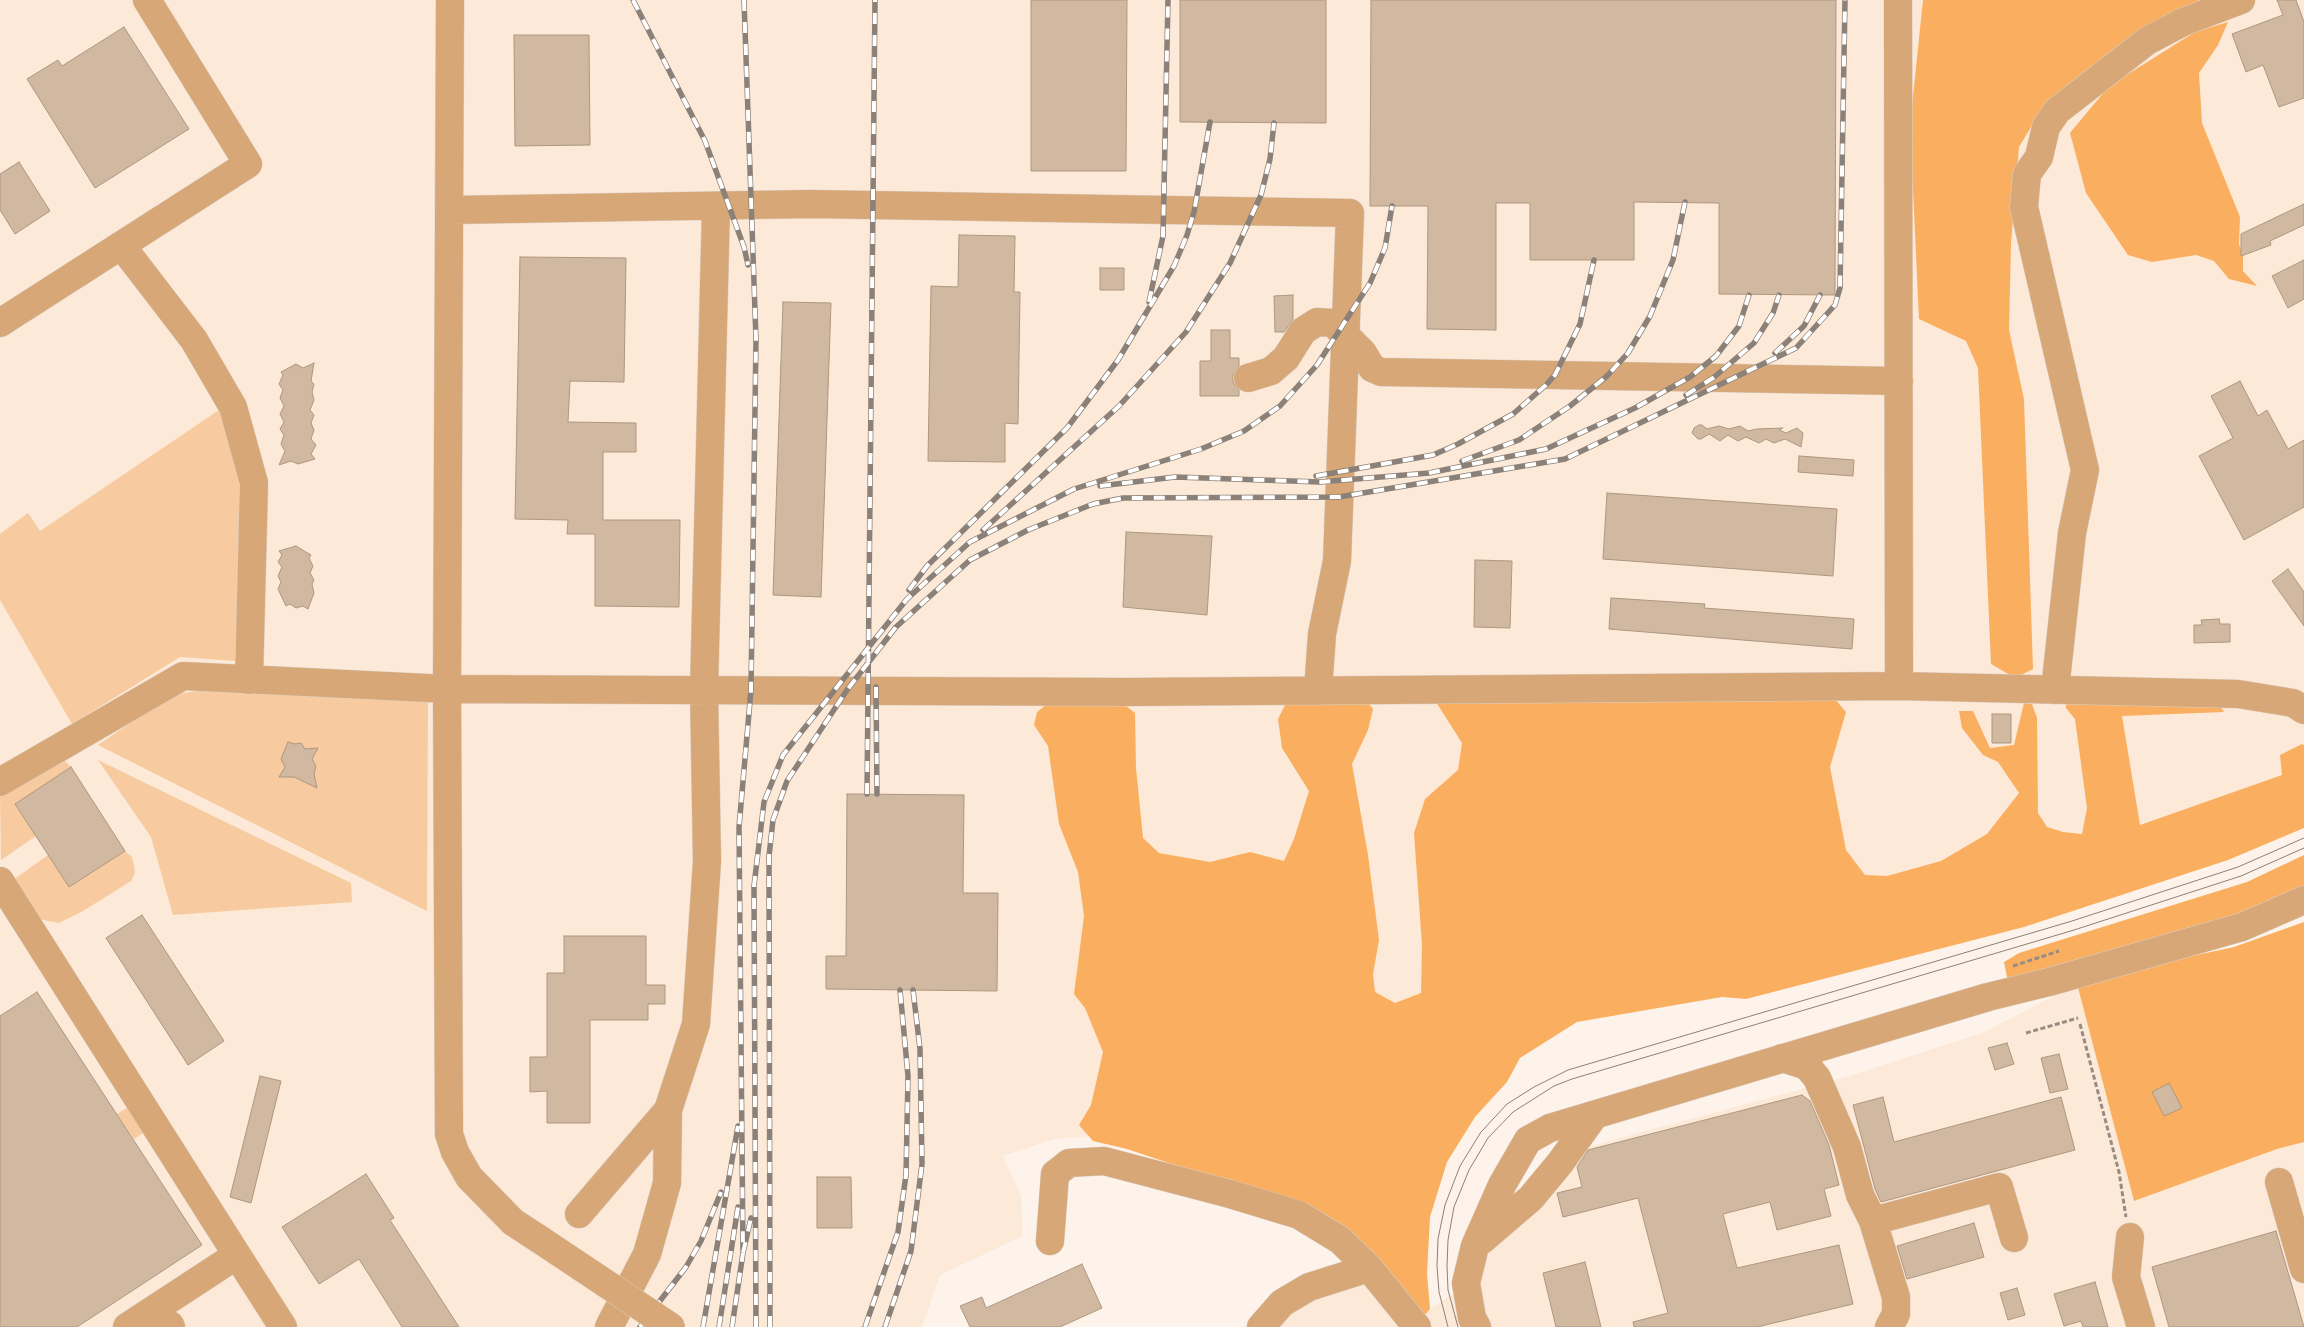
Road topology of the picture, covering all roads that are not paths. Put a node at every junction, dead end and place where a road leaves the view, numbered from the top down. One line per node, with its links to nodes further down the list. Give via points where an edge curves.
1 (147, 0): 7 (street, via 248,164)
2 (450, 0): 6 (street)
3 (1898, 0): 11 (street)
4 (2241, 0): 16 (street, via 2183,22 2147,41 2057,111 2046,127 2039,157 2027,174 2024,207 2085,470 2072,533)
5 (716, 206): 6 (street); 9 (street, via 810,204 1350,213); 15 (street)
6 (450, 210): 14 (street)
7 (121, 245): 8 (street); 12 (street, via 194,340 233,407 254,483)
8 (0, 323)
9 (1346, 335): 10 (street, via 1334,323 1318,322 1303,331 1286,358 1271,371); 11 (street, via 1372,368 1381,372); 17 (street, via 1337,561 1322,634)
10 (1248, 378)
11 (1899, 381): 13 (street)
12 (249, 680): 14 (street); 19 (street, via 183,676)
13 (1899, 686): 16 (street); 17 (street)
14 (447, 689): 15 (street); 40 (street, bridge, via 449,1134 470,1177 513,1222)
15 (704, 690): 17 (street); 23 (street, via 707,861 696,1024)
16 (2055, 690): 18 (street, via 2238,694 2293,703)
17 (1318, 691)
18 (2304, 710)
19 (0, 782)
20 (0, 881): 32 (street)
21 (2304, 900): 22 (street, via 2242,926)
22 (1782, 1058): 24 (street); 27 (street, via 1807,1066 1817,1078 1847,1147 1860,1195)
23 (668, 1110): 26 (street); 39 (street, via 666,1183 647,1254)
24 (1594, 1116): 31 (street, via 1530,1198); 31 (street, via 1550,1128 1528,1140 1502,1186)
25 (2280, 1182): 34 (street)
26 (579, 1214)
27 (1873, 1221): 28 (street, via 1999,1188); 44 (street, via 1896,1297 1896,1314)
28 (2014, 1238)
29 (2130, 1238): 45 (street, via 2126,1277)
30 (1050, 1241): 33 (street, via 1055,1174 1069,1163 1104,1161 1300,1215 1340,1240)
31 (1475, 1246): 43 (street, via 1466,1284 1472,1318)
32 (237, 1255): 35 (street); 38 (street)
33 (1369, 1268): 41 (street, via 1309,1287 1282,1303); 42 (street)
34 (2304, 1269)
35 (127, 1327)
36 (167, 1327): 37 (street)
37 (172, 1327)
38 (283, 1327)
39 (609, 1327)
40 (671, 1327)
41 (1260, 1327)
42 (1417, 1327)
43 (1477, 1327)
44 (1889, 1327)
45 (2141, 1327)

